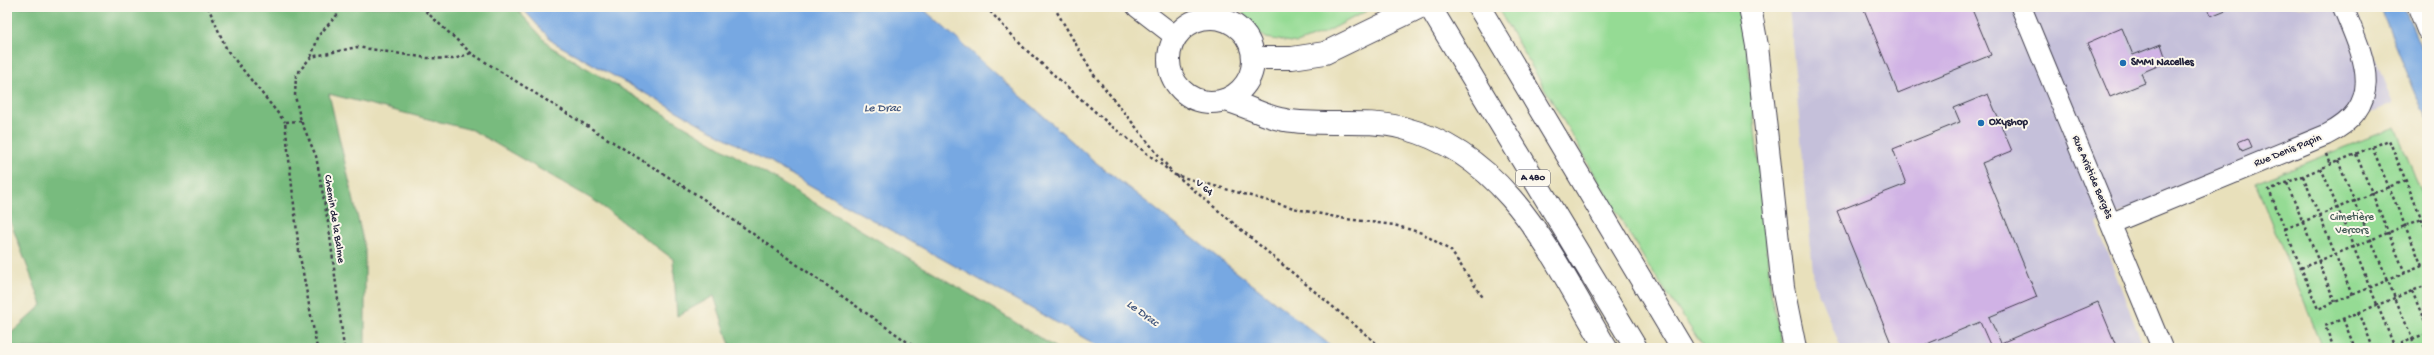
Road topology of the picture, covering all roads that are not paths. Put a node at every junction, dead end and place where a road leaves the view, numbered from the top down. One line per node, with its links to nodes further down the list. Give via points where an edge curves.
1 (1137, 7): 11 (street)
2 (1420, 7): 12 (main road, via 1325,53 1292,58)
3 (1430, 7): 16 (main road, A 480)
4 (1479, 7): 17 (main road)
5 (1750, 7): 18 (main road, via 1756,39 1783,288)
6 (2021, 7): 14 (street, Rue Aristide Bergès)
7 (2343, 7): 14 (street, Rue Denis Papin, via 2361,51 2367,75 2364,93 2350,119 2326,135)
8 (2418, 7): 10 (street)
9 (1215, 13): 11 (main road, via 1191,24); 12 (main road, via 1240,29 1247,38)
10 (2427, 30)
11 (1176, 37): 13 (main road, via 1169,53 1169,62 1178,86 1191,98 1199,101)
12 (1253, 58): 13 (main road, via 1246,84)
13 (1225, 100): 15 (main road, via 1244,104 1284,120 1352,122 1402,127 1441,141 1465,155 1488,173 1520,209)
14 (2112, 223): 19 (street, Rue Aristide Bergès)
15 (1606, 348)
16 (1636, 348)
17 (1682, 348)
18 (1795, 348)
19 (2162, 348)

